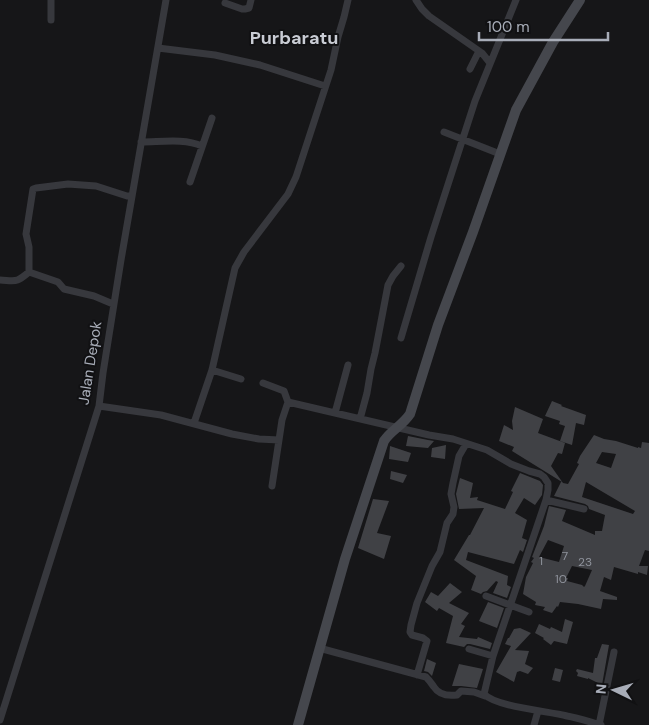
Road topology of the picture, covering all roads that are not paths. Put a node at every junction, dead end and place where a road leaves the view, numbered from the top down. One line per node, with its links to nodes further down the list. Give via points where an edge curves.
1 (51, 0): 9 (street)
2 (166, 0): 10 (street, Jalan Depok)
3 (251, 0): 8 (street, via 249,8 245,9)
4 (348, 0): 14 (street)
5 (416, 0): 11 (street, via 429,16)
6 (516, 0): 12 (street)
7 (580, 0): 20 (street, via 519,102)
8 (225, 3)
9 (51, 20)
10 (158, 48): 14 (street, via 260,65); 18 (street, Jalan Depok)
11 (477, 54): 12 (street, via 484,55); 13 (street)
12 (490, 63): 17 (street)
13 (470, 69)
14 (325, 86): 29 (street, via 293,186 235,268)
15 (212, 118): 19 (street)
16 (444, 132): 17 (street)
17 (460, 138): 20 (street); 27 (street)
18 (141, 142): 19 (street, via 185,142); 22 (street, Jalan Depok)
19 (202, 146): 21 (street)
20 (500, 154): 37 (street, via 438,325 410,414)
21 (190, 182)
22 (132, 196): 24 (street, via 96,186 68,184 33,189 26,234); 26 (street, Jalan Depok)
23 (401, 266): 35 (street, via 388,285 368,393)
24 (29, 272): 25 (street, via 19,280); 26 (street, via 58,282 64,289)
25 (0, 280)
26 (113, 304): 33 (street, Jalan Depok)
27 (401, 338)
28 (348, 365): 34 (street)
29 (212, 370): 30 (street); 36 (street)
30 (241, 379)
31 (263, 383): 32 (street, via 284,391)
32 (288, 402): 34 (street); 38 (street)
33 (99, 406): 36 (street, via 161,414); 53 (street, Jalan Depok)
34 (334, 413): 35 (street)
35 (360, 419): 37 (street)
36 (194, 423): 38 (street, via 242,436)
37 (398, 428): 39 (street); 46 (street, via 384,441)
38 (279, 440): 40 (street)
39 (466, 444): 41 (street, via 540,474 548,483); 50 (street, via 459,456 451,494 454,514 447,523 440,552 420,595 411,625 412,635 427,642)
40 (272, 486)
41 (546, 500): 42 (street); 44 (street)
42 (584, 509)
43 (486, 596): 44 (street)
44 (510, 605): 45 (street); 49 (street)
45 (529, 612)
46 (320, 648): 50 (street); 54 (street)
47 (469, 649): 49 (street)
48 (614, 652): 56 (street)
49 (493, 656): 51 (street)
50 (417, 675): 51 (street, via 429,679 443,694 457,696 460,691 465,691)
51 (485, 696): 52 (street)
52 (538, 711): 55 (street); 56 (street)
53 (0, 720)
54 (298, 725)
55 (534, 725)
56 (600, 725)

